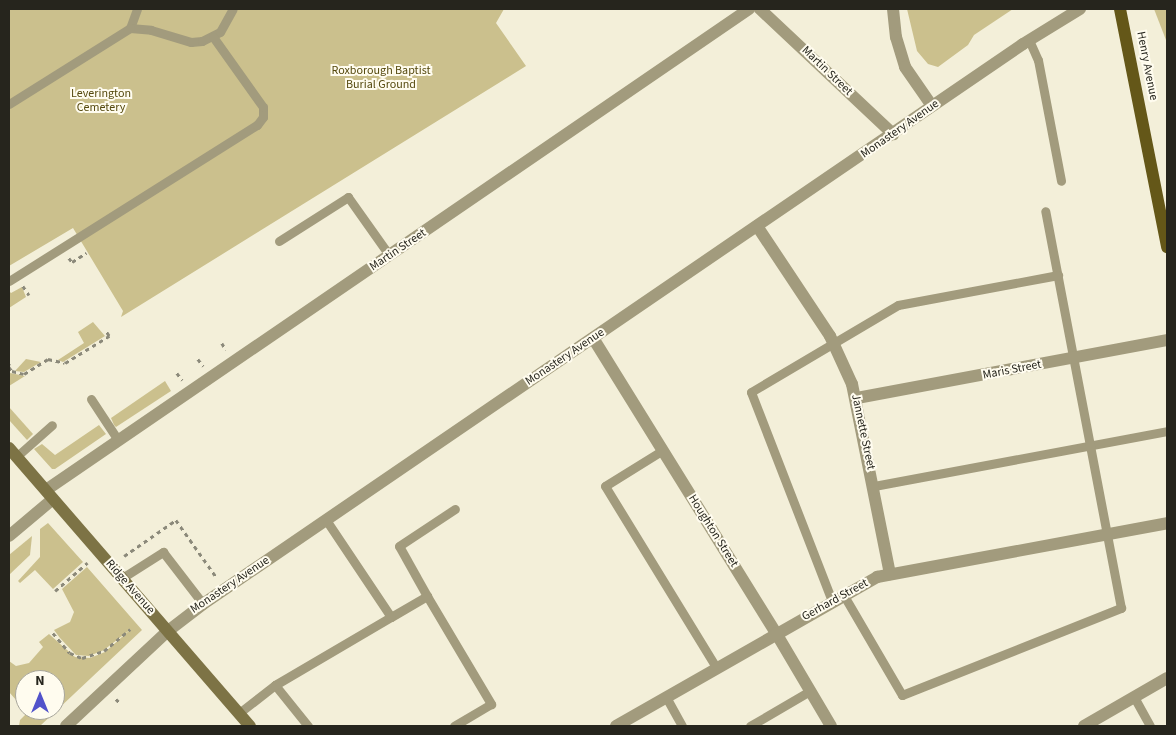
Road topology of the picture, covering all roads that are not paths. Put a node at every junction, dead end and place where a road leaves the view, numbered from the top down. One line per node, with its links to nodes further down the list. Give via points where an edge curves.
1 (137, 9): 8 (lane)
2 (233, 9): 9 (lane, via 228,22)
3 (750, 9): 19 (street, Martin Street)
4 (760, 9): 13 (street, Martin Street)
5 (893, 9): 12 (street, via 896,38 905,67)
6 (1080, 9): 10 (street, Monastery Avenue)
7 (1120, 9): 18 (main road, Henry Avenue)
8 (130, 28): 9 (lane, via 151,30 178,40); 11 (lane)
9 (212, 38): 21 (lane, via 263,107 263,117 258,124)
10 (1029, 40): 12 (street, Monastery Avenue); 14 (lane, via 1038,60)
11 (9, 104)
12 (932, 106): 13 (street, Monastery Avenue)
13 (893, 134): 16 (street, Monastery Avenue)
14 (1061, 182)
15 (1045, 211): 20 (lane)
16 (757, 226): 22 (street, Monastery Avenue); 24 (street, Jannette Street)
17 (279, 242): 19 (lane, via 348,197)
18 (1167, 246)
19 (390, 255): 30 (street, Martin Street)
20 (1058, 275): 24 (lane, via 898,305); 25 (lane)
21 (9, 281)
22 (593, 338): 32 (street, Houghton Street); 37 (street, Monastery Avenue)
23 (1167, 340): 25 (street, Maris Street)
24 (834, 343): 26 (street, Jannette Street); 44 (lane, via 751,392)
25 (1074, 358): 26 (street, Maris Street); 31 (lane)
26 (857, 398): 34 (street, Jannette Street)
27 (91, 399): 30 (lane)
28 (52, 425): 33 (lane)
29 (1167, 431): 31 (lane)
30 (118, 440): 35 (street, Martin Street)
31 (1091, 446): 34 (lane); 39 (lane)
32 (663, 450): 48 (street, Houghton Street); 49 (lane, via 605,486)
33 (12, 453): 35 (main road, Ridge Avenue)
34 (874, 486): 41 (street, Jannette Street)
35 (49, 495): 40 (street, Martin Street); 42 (main road, Ridge Avenue)
36 (455, 509): 43 (lane, via 399,546)
37 (326, 520): 45 (street, Monastery Avenue); 46 (lane)
38 (1167, 523): 39 (street, Gerhard Street)
39 (1107, 534): 41 (street, Gerhard Street); 44 (lane, via 1121,608 902,695)
40 (9, 536)
41 (890, 574): 44 (street, Gerhard Street)
42 (122, 578): 45 (lane, via 163,552); 47 (main road, Ridge Avenue)
43 (427, 596): 46 (lane); 59 (lane, via 490,704)
44 (838, 597): 48 (street, Gerhard Street)
45 (203, 604): 47 (street, Monastery Avenue)
46 (391, 617): 51 (lane)
47 (168, 631): 55 (main road, Ridge Avenue); 56 (street, Monastery Avenue)
48 (776, 633): 49 (street, Gerhard Street); 52 (street, Houghton Street)
49 (716, 667): 53 (street, Gerhard Street)
50 (1167, 678): 54 (street)
51 (275, 685): 55 (lane); 58 (lane)
52 (810, 691): 62 (lane); 63 (street, Houghton Street)
53 (666, 698): 60 (street, Gerhard Street); 61 (lane)
54 (1134, 698): 64 (street); 65 (lane)
55 (239, 713): 57 (main road, Ridge Avenue)
56 (66, 726)
57 (250, 726)
58 (308, 726)
59 (454, 726)
60 (616, 726)
61 (682, 726)
62 (750, 726)
63 (831, 726)
64 (1084, 726)
65 (1150, 726)

